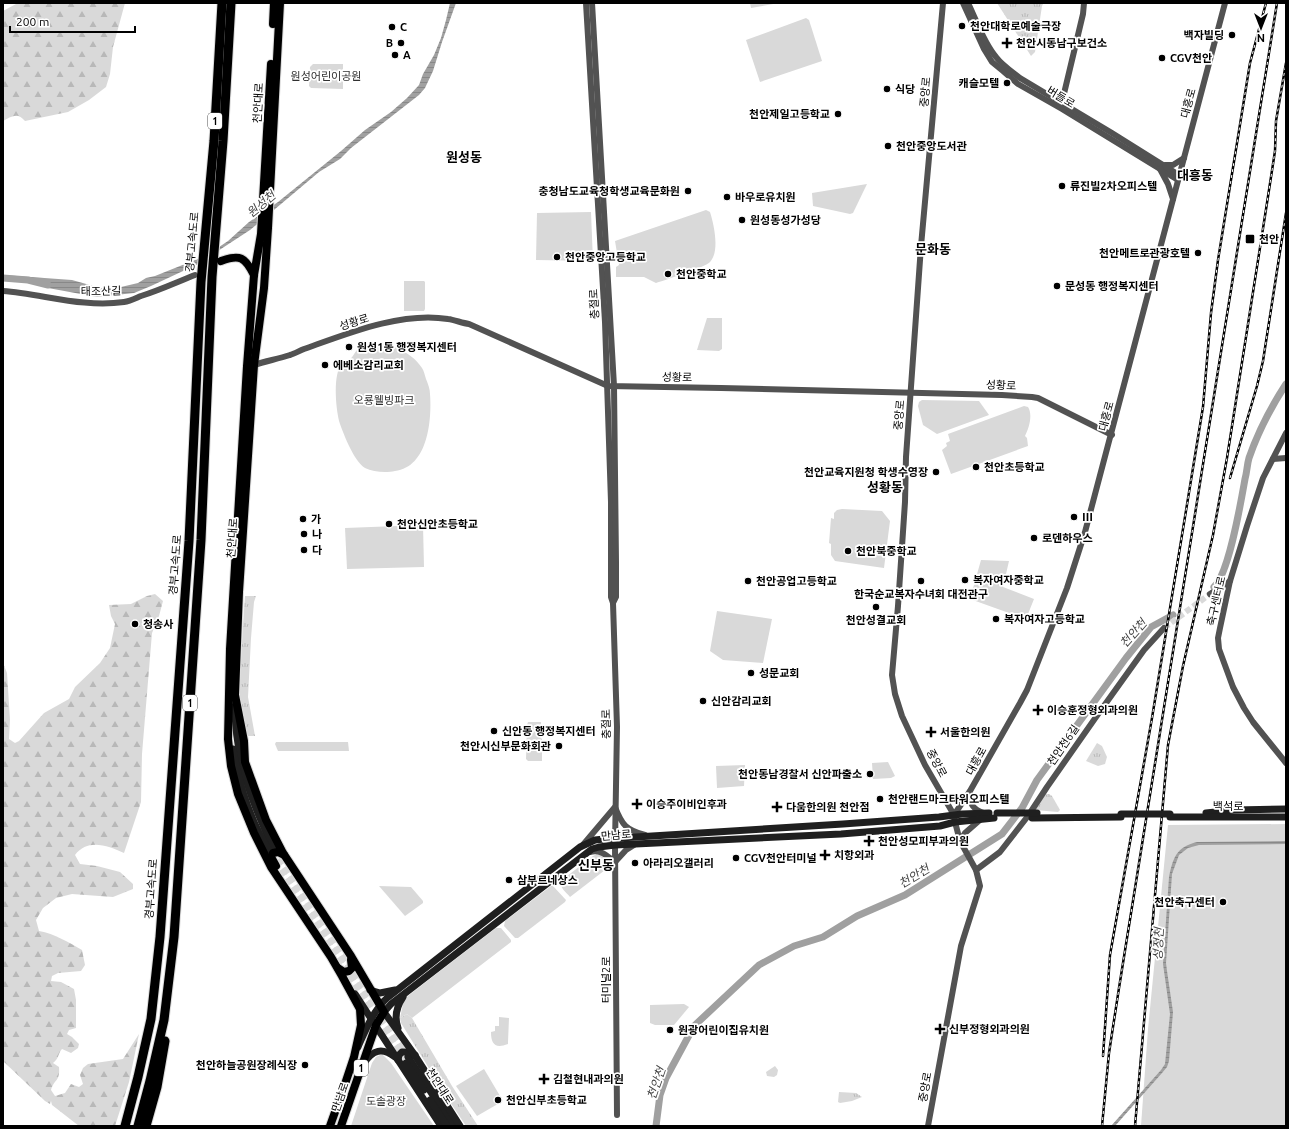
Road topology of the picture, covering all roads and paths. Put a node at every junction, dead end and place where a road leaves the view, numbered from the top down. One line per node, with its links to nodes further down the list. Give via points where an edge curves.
1 (222, 3): 20 (highway, 경부고속도로 / 1, via 214,141)
2 (231, 3): 58 (highway, 경부고속도로 / 1, via 212,277 201,540)
3 (274, 3): 17 (main road, 천안대로, via 262,205)
4 (280, 3): 17 (main road, 천안대로, via 270,200)
5 (586, 3): 23 (street, 충절로)
6 (592, 3): 23 (street, 충절로)
7 (943, 3): 24 (street, 중앙로, via 921,246)
8 (963, 3): 12 (street, 버들로, via 992,62 1018,84)
9 (968, 3): 12 (street, 버들로, via 996,58 1020,78)
10 (1084, 3): 12 (street)
11 (1225, 3): 13 (street, 대흥로)
12 (1062, 106): 14 (street, 버들로)
13 (1184, 158): 14 (street); 15 (street, 대흥로)
14 (1162, 166): 15 (street, 버들로); 16 (street)
15 (1179, 177): 16 (street, 대흥로)
16 (1173, 200): 26 (street, 대흥로)
17 (265, 224): 19 (main road, 천안대로); 22 (main road, 천안대로, via 264,288)
18 (220, 261): 19 (main road, via 232,256 241,258 247,262)
19 (254, 275): 33 (main road, 천안대로, via 236,529)
20 (198, 278): 21 (street, 태조산길, via 126,301 110,303 79,302); 72 (highway, 경부고속도로 / 1, via 189,541 160,937 151,1019)
21 (3, 291)
22 (254, 365): 23 (street, 성황로, via 380,324 408,319 439,318 469,324); 32 (main road, 천안대로)
23 (611, 386): 24 (street, 성황로); 36 (street, 충절로, via 616,569 616,597 613,603 617,728)
24 (911, 393): 26 (street, 성황로, via 1032,397 1048,402); 45 (street, 중앙로, via 892,675 902,716)
25 (1286, 433): 28 (street, 축구센터로)
26 (1112, 435): 35 (street, 대흥로, via 1067,588 1027,690)
27 (1286, 458): 28 (street)
28 (1273, 459): 29 (street, 축구센터로, via 1263,478)
29 (1230, 581): 30 (street); 34 (street, 축구센터로, via 1218,638 1219,649 1244,708)
30 (1210, 594)
31 (1164, 628): 56 (street, 천안천6길, via 1144,650 1000,852)
32 (235, 695): 33 (main road, 천안대로, via 235,725 242,768 271,850 250,813 241,784 230,737); 54 (main road, via 244,741 245,762 266,820)
33 (228, 709): 57 (main road, via 228,750 238,794 268,862)
34 (1286, 763)
35 (970, 791): 41 (street, via 973,806); 45 (street, 대흥로)
36 (615, 807): 48 (street, via 624,826); 50 (street, 충절로); 52 (street)
37 (1286, 809): 39 (main road)
38 (1286, 813): 39 (main road, 백석로)
39 (1198, 814): 40 (main road, 백석로)
40 (1170, 815): 41 (main road, bridge); 42 (main road, 백석로)
41 (990, 816): 45 (main road); 49 (street, via 975,823)
42 (1190, 817): 43 (main road, 백석로); 46 (main road, via 1199,820)
43 (1286, 817)
44 (920, 818): 45 (main road, 만남로); 47 (main road, via 926,822); 48 (main road, 만남로)
45 (954, 819): 47 (main road, 만남로, via 940,826); 49 (street, 중앙로)
46 (1286, 821)
47 (921, 828): 48 (main road, 만남로, via 841,834)
48 (648, 840): 50 (main road, 만남로); 51 (main road, 만남로)
49 (960, 841): 56 (street, 중앙로)
50 (615, 842): 51 (main road, 만남로); 53 (main road, 만남로, via 595,840); 55 (street, 터미널2로)
51 (638, 844): 55 (street, via 626,850)
52 (580, 847): 53 (main road, 만남로); 62 (main road, 만남로)
53 (589, 848): 55 (street, via 604,853); 64 (main road, 만남로)
54 (284, 855): 57 (main road, via 275,852 271,857); 59 (main road)
55 (615, 862): 71 (street, 터미널2로)
56 (975, 868): 81 (street, 중앙로, via 980,886 962,946)
57 (301, 913): 60 (main road)
58 (174, 937): 73 (highway, 경부고속도로 / 1, via 164,1020); 74 (highway, via 165,1040)
59 (350, 956): 60 (main road, via 351,971 344,972); 63 (main road)
60 (337, 967): 61 (main road)
61 (342, 976): 66 (main road); 68 (main road, via 361,1014)
62 (400, 987): 63 (main road, via 383,993); 65 (main road, 만남로)
63 (370, 990): 65 (main road)
64 (404, 995): 65 (main road, 만남로); 67 (main road, via 396,1015 396,1023)
65 (382, 1008): 66 (main road, 만남로 / 1); 67 (main road)
66 (374, 1022): 68 (main road, 만남로); 69 (main road); 70 (main road, 만남로 / 1)
67 (403, 1038): 69 (main road)
68 (354, 1056): 75 (main road, 만남로)
69 (406, 1058): 70 (main road, via 379,1051); 77 (main road); 78 (main road, 천안대로); 79 (main road, 천안대로); 80 (main road)
70 (362, 1065): 76 (main road, 만남로 / 1)
71 (617, 1115)
72 (125, 1126)
73 (138, 1126)
74 (146, 1126)
75 (330, 1126)
76 (341, 1126)
77 (442, 1126)
78 (447, 1126)
79 (453, 1126)
80 (460, 1126)
81 (928, 1126)

